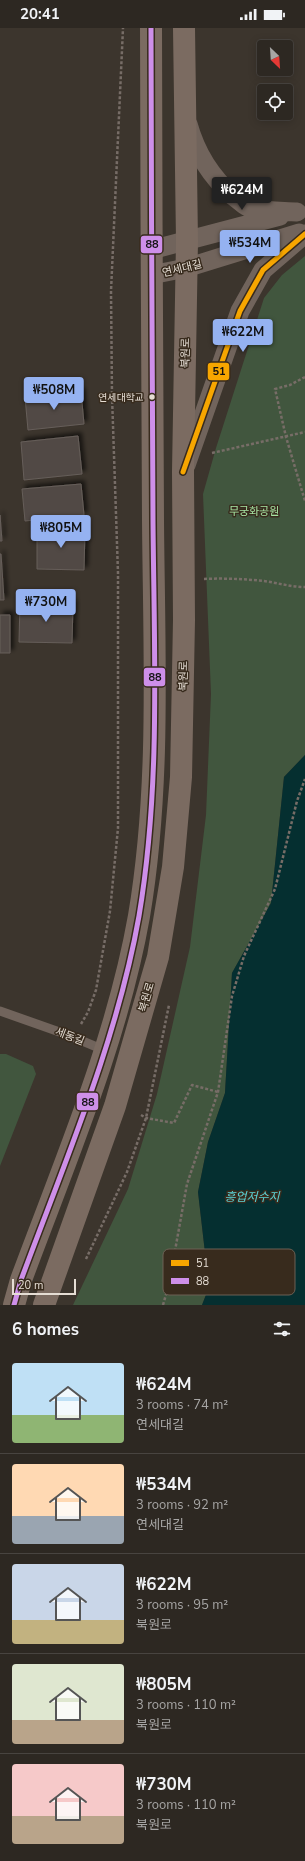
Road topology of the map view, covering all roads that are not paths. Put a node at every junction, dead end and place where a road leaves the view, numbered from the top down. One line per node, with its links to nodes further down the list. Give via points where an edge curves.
1 (151, 28): 7 (main road)
2 (184, 28): 3 (main road, 북원로)
3 (185, 113): 4 (street, via 193,142 204,164 227,191 246,206 262,211); 6 (main road, 북원로)
4 (301, 211): 6 (street)
5 (305, 233): 8 (street, 연세대길); 10 (street, via 263,270 240,311)
6 (187, 241): 7 (street); 8 (main road, 북원로)
7 (150, 250): 9 (main road)
8 (186, 268): 9 (street, 연세대길); 10 (main road, 북원로)
9 (151, 275): 12 (main road, via 156,700 149,835 139,916)
10 (183, 472): 13 (main road, 북원로, via 181,777 173,867 158,957)
11 (0, 1011): 12 (lane, 세동길)
12 (104, 1050): 13 (main road); 14 (main road, via 90,1096 20,1280)
13 (121, 1084): 15 (main road, 북원로)
14 (14, 1305)
15 (44, 1305)

